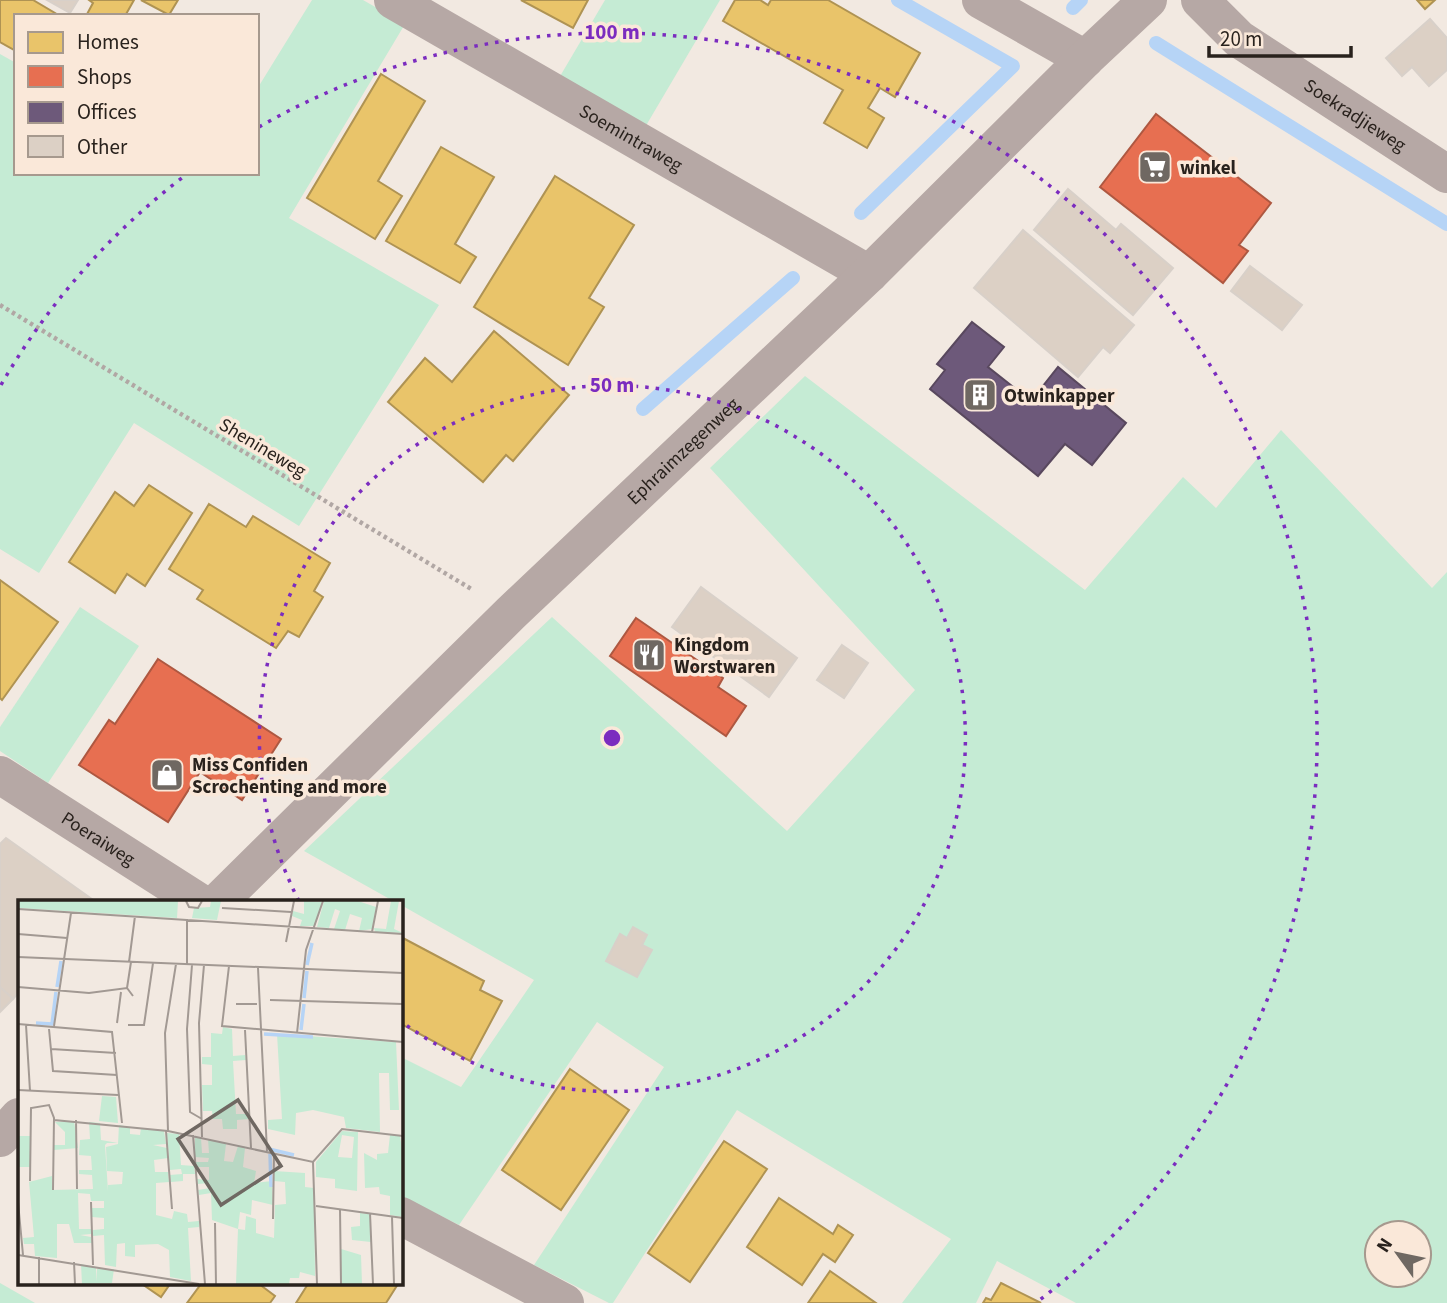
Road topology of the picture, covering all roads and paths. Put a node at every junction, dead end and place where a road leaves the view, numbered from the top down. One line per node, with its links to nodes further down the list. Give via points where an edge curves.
1 (393, 0): 7 (street, Soemintraweg)
2 (981, 0): 5 (street)
3 (1148, 0): 5 (street, Ephraimzegenweg)
4 (1200, 0): 6 (street, Soekradjieweg, via 1239,39)
5 (1086, 59): 7 (street, Ephraimzegenweg)
6 (1447, 174)
7 (869, 274): 9 (street, Ephraimzegenweg)
8 (0, 305): 9 (path, Shenineweg)
9 (512, 613): 12 (street, Ephraimzegenweg)
10 (0, 775): 11 (street, Poeraiweg)
11 (196, 900)
12 (220, 900)
13 (18, 1118): 14 (street)
14 (0, 1138)
15 (402, 1217): 16 (street)
16 (565, 1303)

